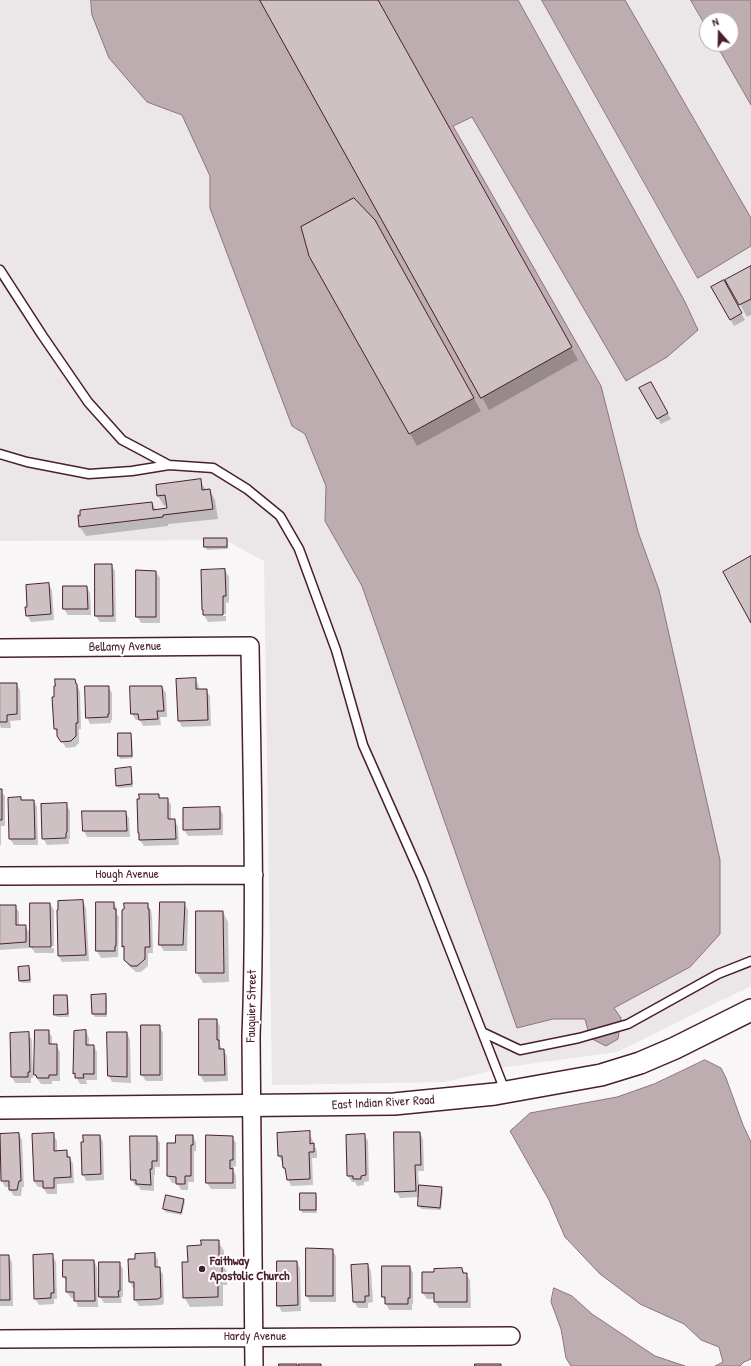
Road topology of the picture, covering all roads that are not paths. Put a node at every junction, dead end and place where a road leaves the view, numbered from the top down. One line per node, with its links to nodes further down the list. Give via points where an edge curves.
1 (0, 270): 3 (lane, via 88,402 122,440)
2 (0, 454): 3 (lane, via 89,474)
3 (169, 465): 10 (lane, via 213,468 247,489 280,516 299,549 336,650 363,745 422,878)
4 (250, 646): 5 (street, Bellamy Avenue); 6 (street, Fauquier Street)
5 (0, 648)
6 (254, 875): 7 (street, Hough Avenue); 12 (street, Fauquier Street)
7 (0, 876)
8 (751, 961): 10 (lane, via 718,974 628,1024 579,1038 520,1050)
9 (751, 1010): 11 (street, East Indian River Road, via 640,1063 601,1075)
10 (482, 1032): 11 (lane)
11 (506, 1092): 12 (street, East Indian River Road, via 394,1104)
12 (252, 1106): 13 (street, East Indian River Road); 15 (street, Fauquier Street)
13 (0, 1108)
14 (511, 1336): 15 (street, Hardy Avenue)
15 (254, 1337): 16 (street, Hardy Avenue); 17 (street, Fauquier Street)
16 (0, 1339)
17 (254, 1366)

